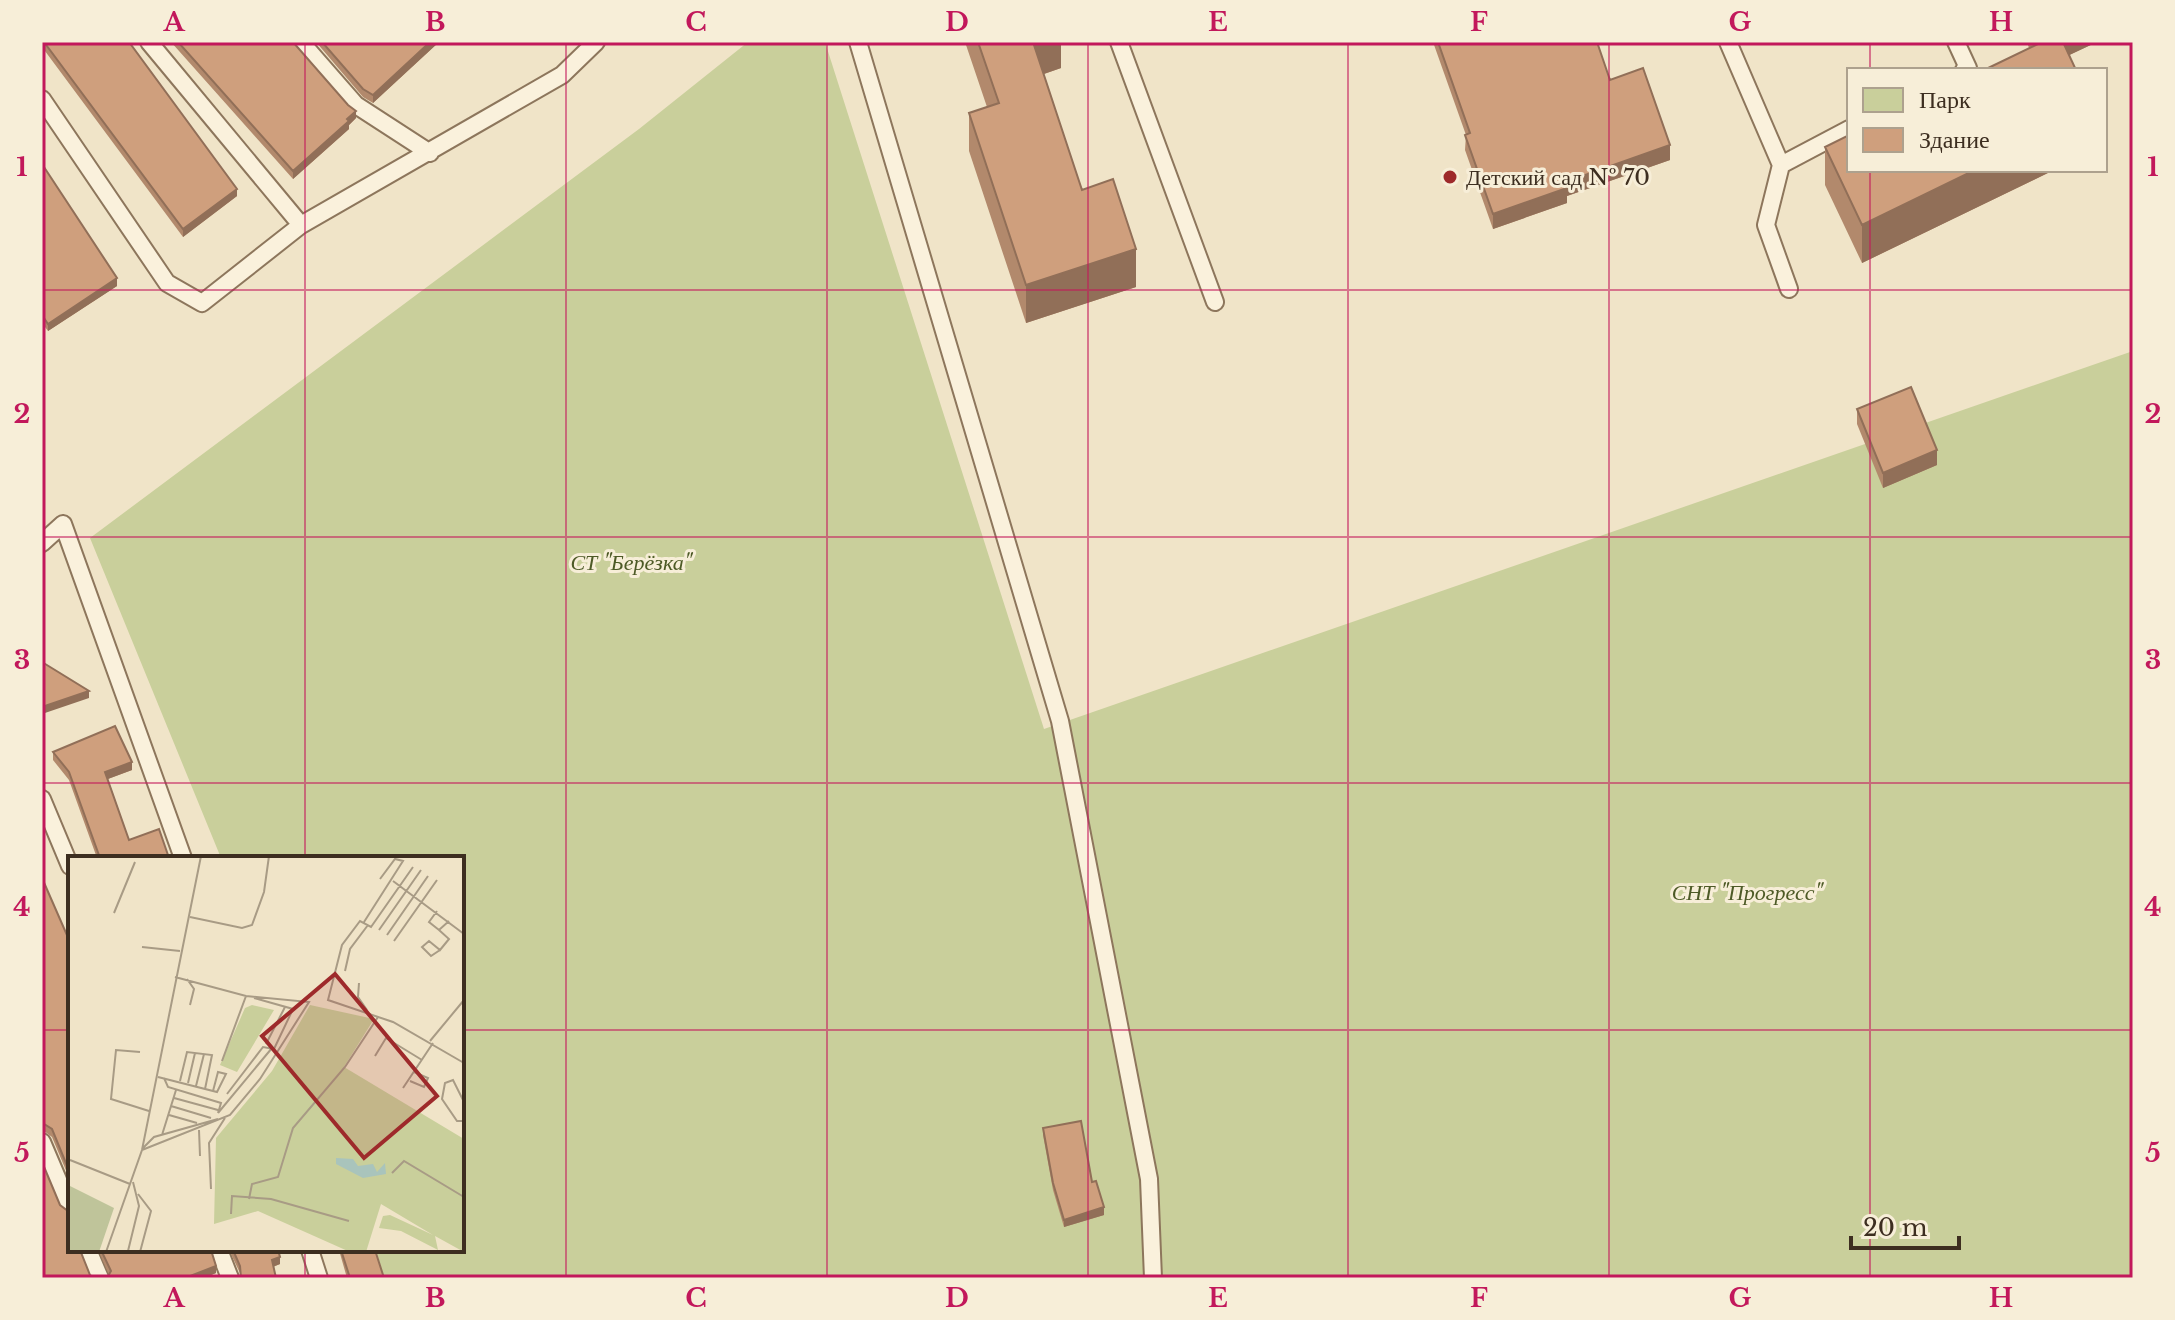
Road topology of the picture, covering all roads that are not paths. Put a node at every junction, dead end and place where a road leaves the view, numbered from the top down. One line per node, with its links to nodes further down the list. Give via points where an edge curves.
1 (149, 42): 13 (lane)
2 (301, 42): 11 (lane, via 356,105)
3 (596, 42): 11 (lane, via 562,75)
4 (858, 42): 28 (lane, via 1060,721 1149,1179)
5 (1119, 42): 15 (lane)
6 (1728, 42): 12 (lane)
7 (1956, 42): 8 (lane)
8 (1968, 68)
9 (42, 99): 13 (lane, via 167,283 202,303)
10 (1847, 130): 12 (lane)
11 (430, 153): 13 (lane)
12 (1781, 165): 14 (lane, via 1766,225)
13 (301, 225)
14 (1789, 289)
15 (1215, 302)
16 (42, 543): 18 (lane, via 63,524)
17 (42, 799): 19 (lane)
18 (182, 856)
19 (68, 861)
20 (42, 1142): 21 (lane)
21 (68, 1203)
22 (89, 1252): 26 (lane)
23 (220, 1252): 27 (lane)
24 (310, 1252): 25 (lane)
25 (314, 1277)
26 (100, 1278)
27 (230, 1278)
28 (1153, 1278)

